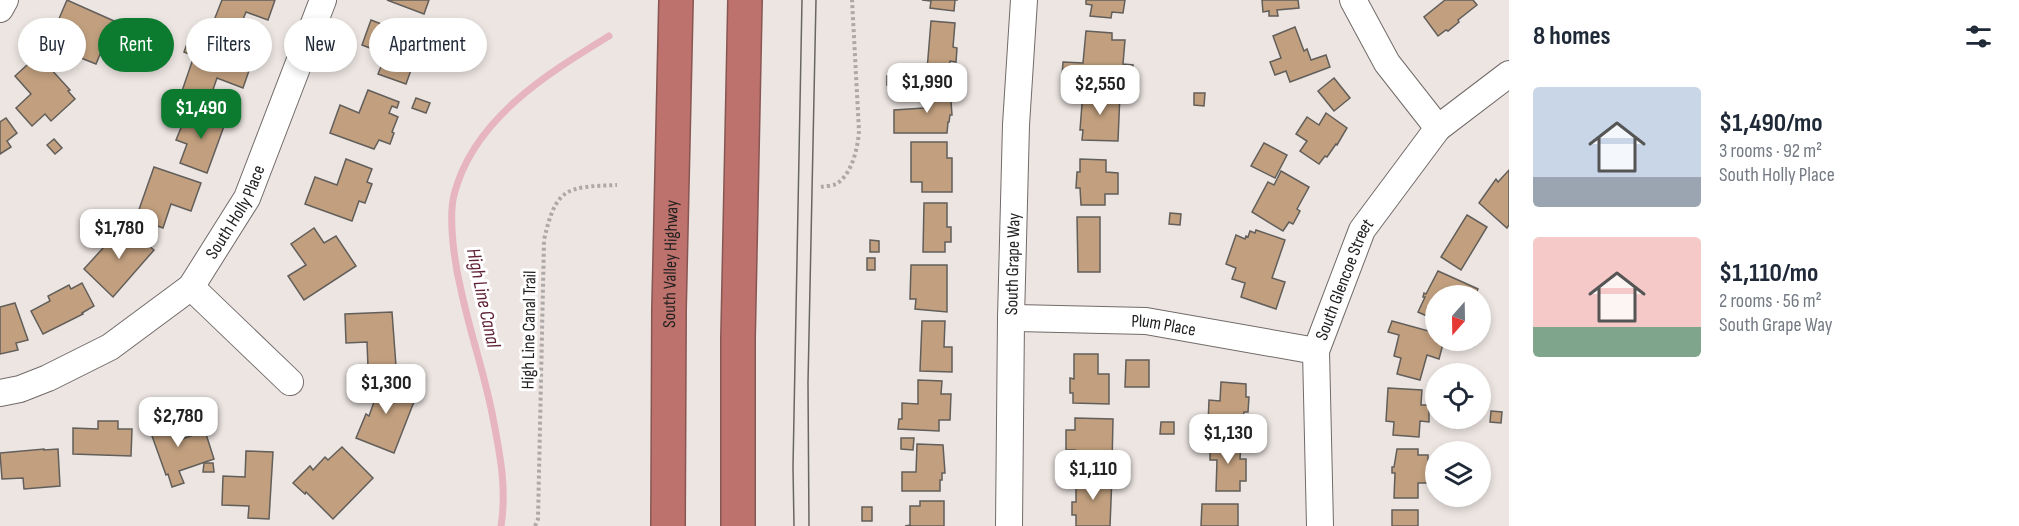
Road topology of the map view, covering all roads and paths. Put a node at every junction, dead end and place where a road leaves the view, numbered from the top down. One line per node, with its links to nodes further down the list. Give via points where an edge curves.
1 (5, 0): 8 (street)
2 (323, 0): 13 (street, South Holly Place, via 246,198)
3 (676, 0): 19 (highway, South Valley Highway)
4 (745, 0): 20 (highway)
5 (852, 0): 12 (path, via 858,145 845,175 835,185)
6 (1024, 0): 14 (street, South Grape Way)
7 (1353, 0): 10 (street, via 1387,63)
8 (0, 9)
9 (1509, 74): 10 (street, South Glencoe Street)
10 (1438, 128): 15 (street, South Glencoe Street, via 1362,230)
11 (617, 185): 18 (path, High Line Canal Trail, via 565,192 548,220 544,240)
12 (821, 187)
13 (191, 288): 16 (street); 17 (street, South Holly Place, via 110,347 48,378)
14 (1011, 318): 15 (street, Plum Place, via 1146,321); 21 (street, South Grape Way)
15 (1316, 351): 22 (street, South Glencoe Street)
16 (290, 382)
17 (0, 393)
18 (535, 526)
19 (668, 526)
20 (738, 526)
21 (1009, 526)
22 (1320, 526)

